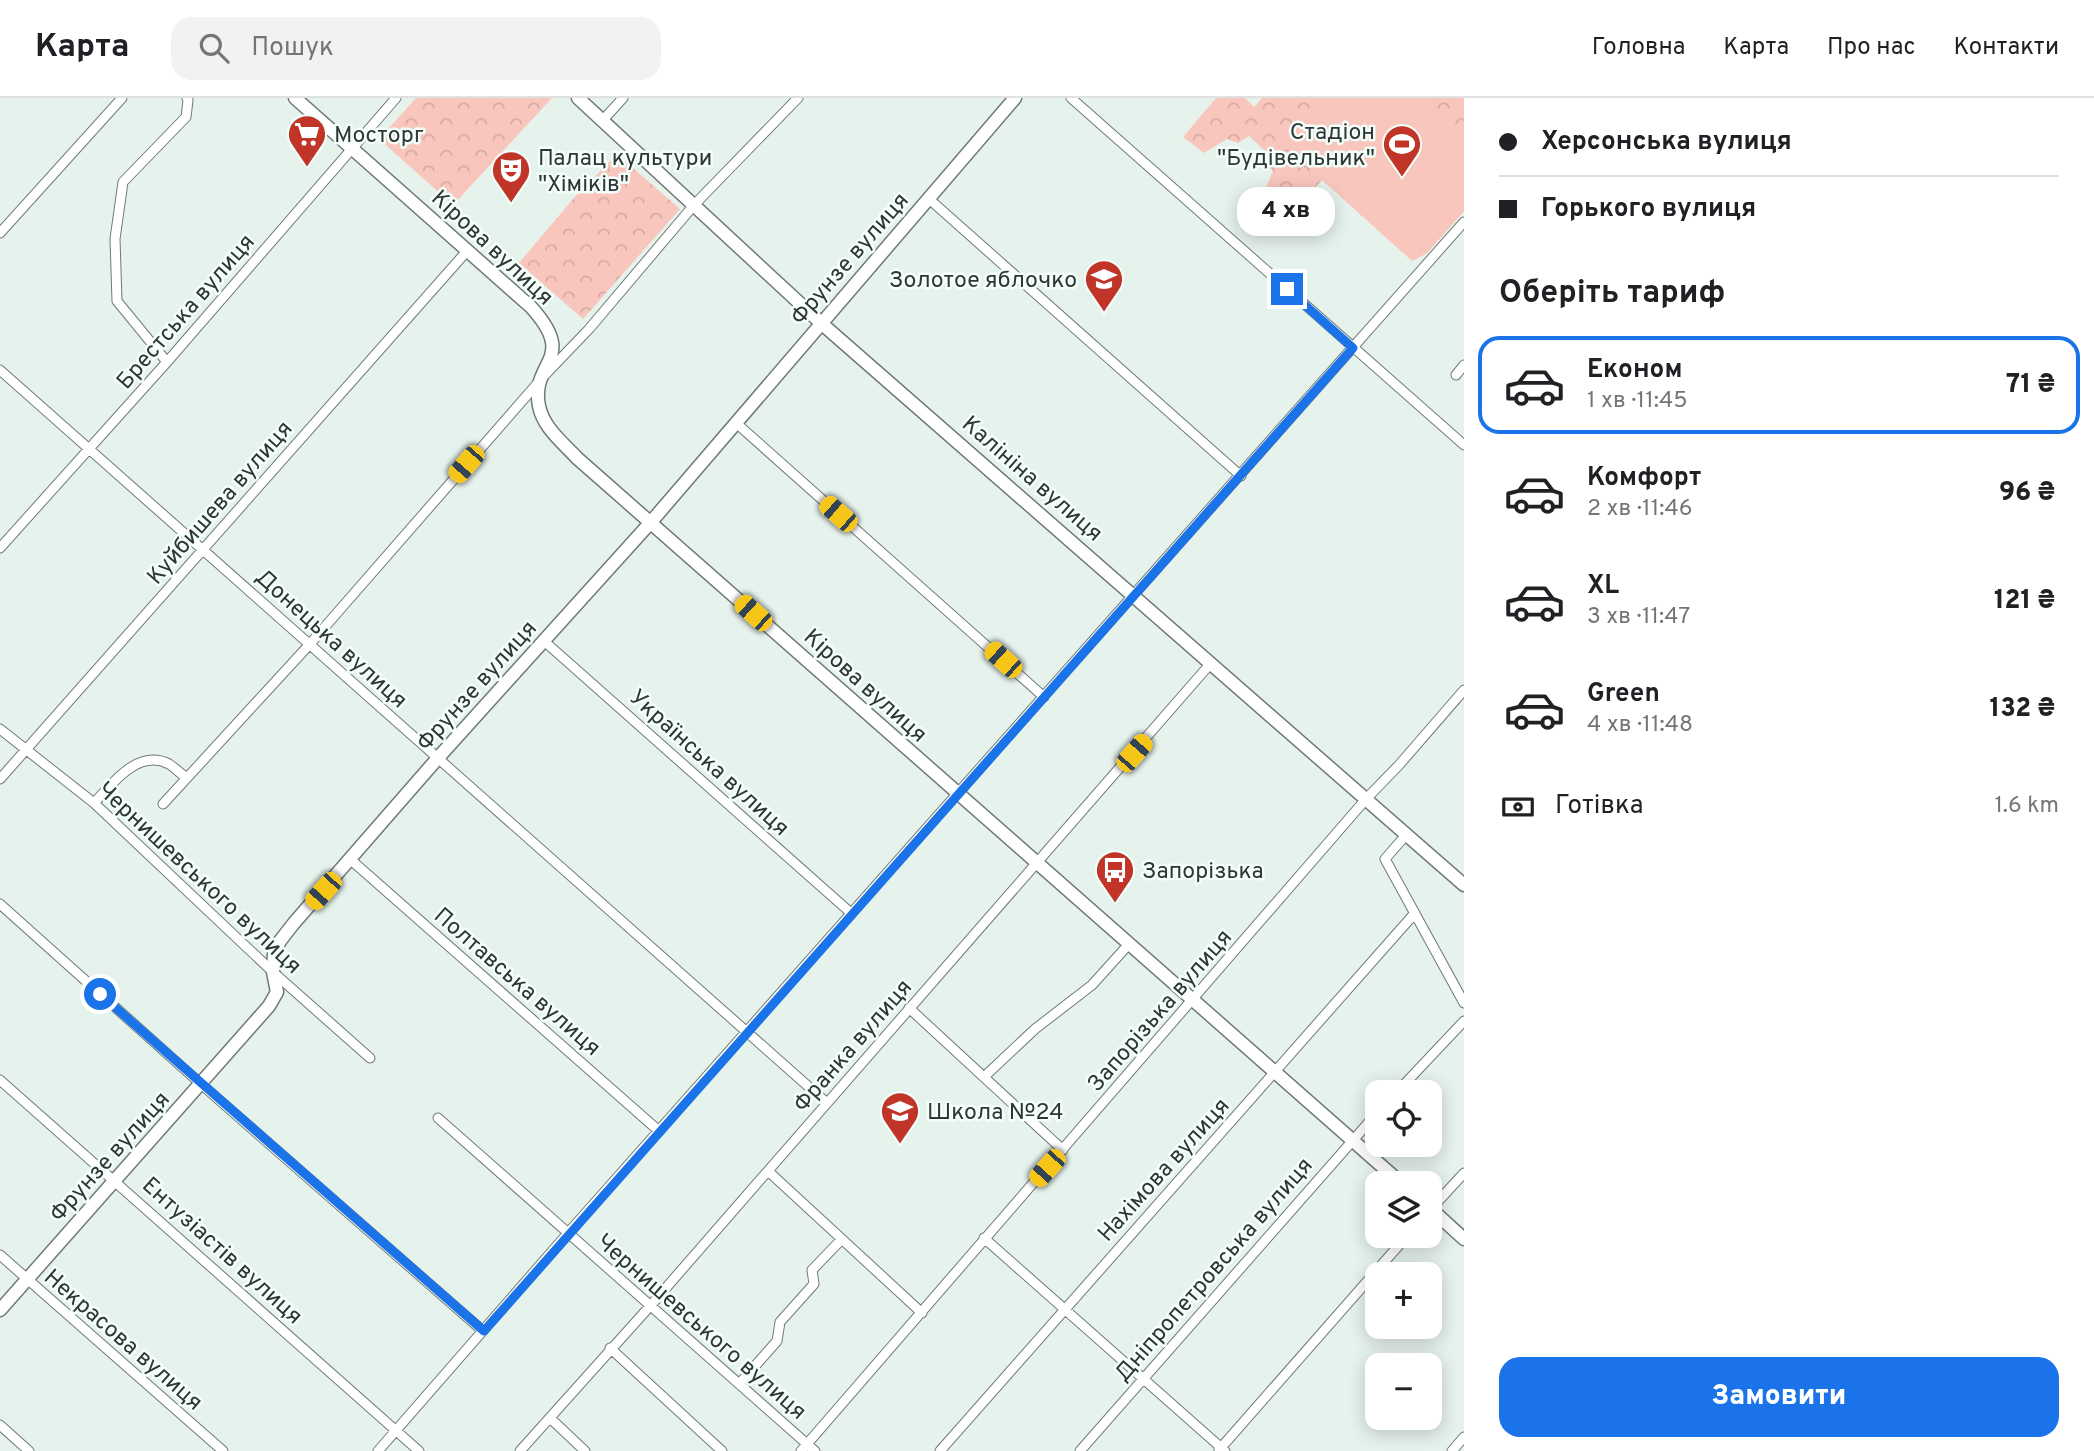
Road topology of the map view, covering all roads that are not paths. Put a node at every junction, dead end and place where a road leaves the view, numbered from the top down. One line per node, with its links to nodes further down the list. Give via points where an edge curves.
1 (122, 98): 15 (street)
2 (187, 98): 19 (street, via 186,117 122,182 116,239 117,302)
3 (295, 98): 11 (street, Кірова вулиця)
4 (396, 98): 11 (street, Брестська вулиця)
5 (580, 98): 10 (street, Калініна вулиця)
6 (623, 98): 10 (street)
7 (798, 98): 13 (street)
8 (1016, 98): 12 (street, Фрунзе вулиця)
9 (1072, 98): 18 (street)
10 (603, 120): 13 (street, Калініна вулиця)
11 (352, 148): 16 (street, Кірова вулиця); 19 (street, Брестська вулиця)
12 (928, 198): 17 (street, Фрунзе вулиця); 27 (street)
13 (694, 205): 17 (street, Калініна вулиця); 23 (street)
14 (1464, 222): 18 (street)
15 (0, 233)
16 (467, 251): 23 (street, Кірова вулиця, via 543,320 554,350); 30 (street, Куйбишева вулиця)
17 (821, 323): 24 (street, Фрунзе вулиця); 31 (street, Калініна вулиця)
18 (1353, 348): 25 (street); 27 (street)
19 (167, 362): 26 (street, Брестська вулиця)
20 (1464, 366): 22 (street)
21 (0, 370): 26 (street, Донецька вулиця)
22 (1456, 375)
23 (543, 377): 28 (street, Кірова вулиця, via 539,408 548,427); 33 (street)
24 (735, 422): 28 (street, Фрунзе вулиця); 36 (street)
25 (1464, 445)
26 (89, 449): 29 (street, Брестська вулиця); 30 (street, Донецька вулиця)
27 (1241, 475): 31 (street)
28 (651, 522): 32 (street, Фрунзе вулиця); 42 (street, Кірова вулиця)
29 (0, 548)
30 (203, 548): 33 (street, Донецька вулиця); 38 (street, Куйбишева вулиця)
31 (1133, 595): 34 (street, Калініна вулиця); 36 (street)
32 (544, 641): 39 (street, Фрунзе вулиця); 51 (street, Українська вулиця)
33 (309, 645): 39 (street, Донецька вулиця); 40 (street)
34 (1211, 663): 43 (street, Калініна вулиця); 48 (street, Франка вулиця)
35 (1464, 690): 43 (street, Запорізька вулиця)
36 (1044, 697): 42 (street)
37 (0, 729): 38 (street, Чернишевського вулиця)
38 (25, 751): 41 (street, Куйбишева вулиця); 44 (street, Чернишевського вулиця)
39 (437, 759): 47 (street, Фрунзе вулиця); 59 (street, Донецька вулиця)
40 (187, 778): 44 (street, via 165,763 143,762 120,776); 45 (street)
41 (0, 779)
42 (957, 794): 48 (street, Кірова вулиця); 51 (street)
43 (1366, 799): 46 (street, Калініна вулиця); 55 (street, Запорізька вулиця)
44 (94, 803): 54 (street, Чернишевського вулиця)
45 (163, 804)
46 (1405, 835): 49 (street, Калініна вулиця); 52 (street, via 1385,859)
47 (351, 860): 54 (street, Фрунзе вулиця, via 280,941); 69 (street, Полтавська вулиця)
48 (1036, 863): 53 (street, Кірова вулиця); 57 (street, Франка вулиця)
49 (1464, 885)
50 (0, 904): 65 (street)
51 (851, 913): 59 (street)
52 (1415, 913): 56 (street); 61 (street, Нахімова вулиця)
53 (1129, 944): 55 (street, Кірова вулиця); 62 (street, via 1092,985 1035,1028)
54 (273, 972): 60 (street, Чернишевського вулиця); 65 (street, Фрунзе вулиця, via 276,992 269,1006)
55 (1194, 1000): 61 (street, Кірова вулиця); 71 (street, Запорізька вулиця)
56 (1464, 1003)
57 (909, 1008): 62 (street); 66 (street, Франка вулиця)
58 (1464, 1021): 64 (street)
59 (747, 1031): 66 (street, Донецька вулиця); 69 (street)
60 (370, 1058)
61 (1275, 1071): 70 (street, Кірова вулиця); 87 (street, Нахімова вулиця)
62 (985, 1076): 71 (street)
63 (0, 1080): 75 (street, Ентузіастів вулиця)
64 (1408, 1080)
65 (201, 1084): 75 (street, Фрунзе вулиця); 89 (street)
66 (827, 1103): 72 (street, Франка вулиця)
67 (438, 1118): 78 (street, Чернишевського вулиця)
68 (1365, 1126): 70 (street, Дніпропетровська вулиця)
69 (659, 1131): 78 (street)
70 (1351, 1141): 73 (street, Кірова вулиця); 91 (street, Дніпропетровська вулиця)
71 (1063, 1150): 79 (street, Запорізька вулиця)
72 (768, 1171): 81 (street); 85 (street, Франка вулиця)
73 (1387, 1171)
74 (1464, 1174): 76 (street)
75 (115, 1180): 84 (street, Фрунзе вулиця); 95 (street, Ентузіастів вулиця)
76 (1442, 1197)
77 (1442, 1220): 80 (street)
78 (568, 1233): 85 (street, Чернишевського вулиця); 89 (street)
79 (984, 1238): 87 (street); 88 (street, Запорізька вулиця)
80 (1464, 1239)
81 (841, 1240): 88 (street); 92 (street, via 813,1270 814,1284 780,1322 777,1341)
82 (1397, 1248): 98 (street)
83 (0, 1255): 84 (street, Некрасова вулиця)
84 (27, 1279): 86 (street, Фрунзе вулиця); 100 (street, Некрасова вулиця)
85 (651, 1305): 90 (street, Франка вулиця); 92 (street, Чернишевського вулиця)
86 (0, 1310)
87 (1063, 1310): 91 (street); 106 (street, Нахімова вулиця)
88 (922, 1313): 97 (street, Запорізька вулиця)
89 (484, 1331): 95 (street)
90 (610, 1348): 93 (street, Франка вулиця); 105 (street)
91 (1143, 1378): 98 (street); 107 (street, Дніпропетровська вулиця)
92 (740, 1383): 97 (street, Чернишевського вулиця)
93 (550, 1418): 103 (street, Франка вулиця); 104 (street)
94 (0, 1425): 99 (street)
95 (396, 1430): 101 (street); 102 (street, Ентузіастів вулиця)
96 (1464, 1437): 108 (street)
97 (808, 1449)
98 (1221, 1450)
99 (29, 1451)
100 (223, 1451)
101 (378, 1451)
102 (419, 1451)
103 (520, 1451)
104 (585, 1451)
105 (722, 1451)
106 (940, 1451)
107 (1080, 1451)
108 (1452, 1451)

